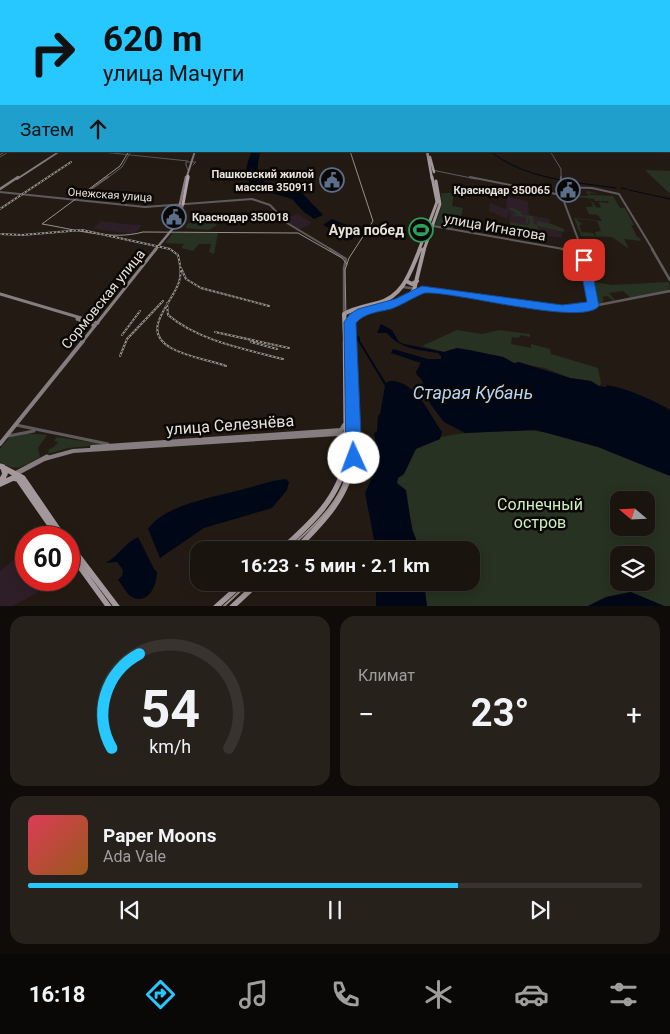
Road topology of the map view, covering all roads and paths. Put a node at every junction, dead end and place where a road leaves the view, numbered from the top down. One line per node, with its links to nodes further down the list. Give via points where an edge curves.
1 (58, 152): 15 (main road)
2 (101, 152): 7 (street)
3 (129, 152): 7 (street)
4 (194, 152): 10 (main road, Сормовская улица)
5 (428, 152): 12 (main road)
6 (551, 152): 14 (street, via 561,169)
7 (126, 155): 8 (street)
8 (130, 155): 9 (street); 19 (street, via 122,167)
9 (177, 161): 10 (street); 11 (street)
10 (190, 161): 11 (main road, Сормовская улица); 11 (street, via 196,162)
11 (189, 166): 13 (main road, Сормовская улица); 20 (main road, Сормовская улица)
12 (432, 170): 17 (street); 21 (main road, via 440,201); 24 (main road, via 437,206)
13 (188, 176): 20 (highway, Сормовская улица)
14 (559, 187): 16 (street); 26 (street, via 592,188 619,194)
15 (0, 190): 19 (street, Онежская улица)
16 (560, 191): 17 (street); 18 (street)
17 (556, 193): 18 (street)
18 (562, 196): 22 (street)
19 (76, 200): 20 (street, Онежская улица, via 145,207)
20 (182, 204): 34 (street, Онежская улица, via 248,198 267,204 287,223 346,259); 37 (main road, Сормовская улица, via 175,226); 42 (main road, Сормовская улица, via 180,221)
21 (433, 226): 22 (street, улица Игнатова); 23 (main road)
22 (583, 253): 35 (street)
23 (420, 268): 24 (main road, via 416,265); 25 (main road)
24 (412, 269): 27 (main road)
25 (418, 279): 27 (main road, via 415,284); 29 (main road)
26 (670, 280)
27 (406, 281): 28 (main road)
28 (403, 287): 29 (street); 36 (main road, via 386,301)
29 (416, 287): 30 (street); 33 (main road)
30 (422, 289): 33 (street); 35 (street, via 562,309)
31 (669, 291): 35 (street)
32 (0, 294): 39 (main road); 40 (main road)
33 (408, 297): 36 (main road)
34 (344, 306): 36 (street); 38 (street)
35 (593, 306)
36 (354, 312): 38 (main road); 38 (main road, via 349,318); 41 (main road)
37 (102, 316): 40 (main road); 42 (main road, Сормовская улица)
38 (344, 317): 41 (main road); 44 (main road)
39 (79, 320): 42 (main road); 43 (main road)
40 (91, 321): 42 (main road)
41 (350, 322): 47 (main road)
42 (96, 324): 43 (main road, Сормовская улица); 45 (main road, Сормовская улица)
43 (82, 341): 52 (main road, Сормовская улица)
44 (346, 421): 49 (main road); 54 (main road, улица Селезнёва, via 341,430)
45 (16, 425): 46 (street, улица Селезнёва); 50 (main road, Сормовская улица)
46 (38, 430): 50 (street); 53 (street, улица Селезнёва)
47 (353, 433): 49 (main road, улица Селезнёва); 64 (main road, via 352,473 343,494)
48 (337, 434): 49 (main road, улица Селезнёва); 51 (main road); 54 (main road, улица Селезнёва)
49 (346, 434): 51 (main road)
50 (8, 436): 52 (main road, Сормовская улица)
51 (346, 443): 63 (main road, via 344,472 331,496)
52 (0, 445)
53 (101, 445): 54 (main road, улица Селезнёва); 57 (main road, улица Селезнёва, via 60,451)
54 (111, 447): 56 (main road, улица Селезнёва, via 63,452)
55 (1, 466): 57 (main road); 60 (main road, via 5,474)
56 (28, 466): 57 (main road, улица Селезнёва); 58 (main road)
57 (13, 472): 58 (main road); 59 (main road, улица Селезнёва)
58 (23, 478): 62 (main road)
59 (7, 480): 60 (main road, улица Селезнёва); 61 (main road, via 19,480)
60 (0, 483)
61 (51, 526)
62 (56, 526)
63 (291, 541)
64 (304, 541)
65 (80, 558): 70 (main road)
66 (80, 567): 69 (main road)
67 (234, 591): 71 (main road)
68 (249, 591): 72 (main road)
69 (109, 606)
70 (117, 606)
71 (216, 606)
72 (232, 606)

